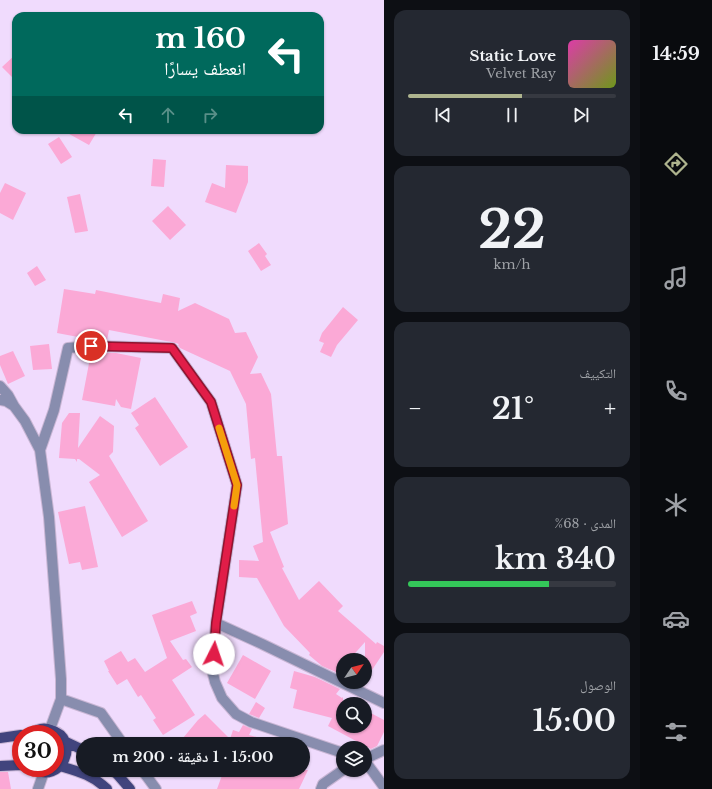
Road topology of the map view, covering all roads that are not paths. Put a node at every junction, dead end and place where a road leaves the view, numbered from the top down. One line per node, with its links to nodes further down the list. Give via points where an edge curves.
1 (0, 386): 3 (street)
2 (0, 400): 3 (street)
3 (14, 406): 4 (street)
4 (40, 450): 5 (street, via 54,410 68,348 172,348 211,402 237,485); 6 (street, via 49,517)
5 (216, 623): 7 (street); 15 (street, via 212,670 222,698 236,714 251,722)
6 (61, 700): 8 (street); 10 (street, via 101,713)
7 (384, 703)
8 (52, 725)
9 (12, 736): 11 (main road)
10 (119, 737)
11 (0, 738)
12 (64, 740): 13 (main road); 17 (main road)
13 (76, 746)
14 (384, 750): 16 (street)
15 (336, 751)
16 (372, 756)
17 (64, 760)
18 (12, 765): 19 (main road)
19 (0, 766)
20 (64, 767): 28 (main road, via 92,777)
21 (372, 770): 26 (street)
22 (336, 775): 31 (street, via 323,784)
23 (42, 777): 27 (street)
24 (120, 777): 29 (main road)
25 (147, 777): 30 (street)
26 (384, 786)
27 (38, 789)
28 (107, 789)
29 (130, 789)
30 (156, 789)
31 (321, 789)

